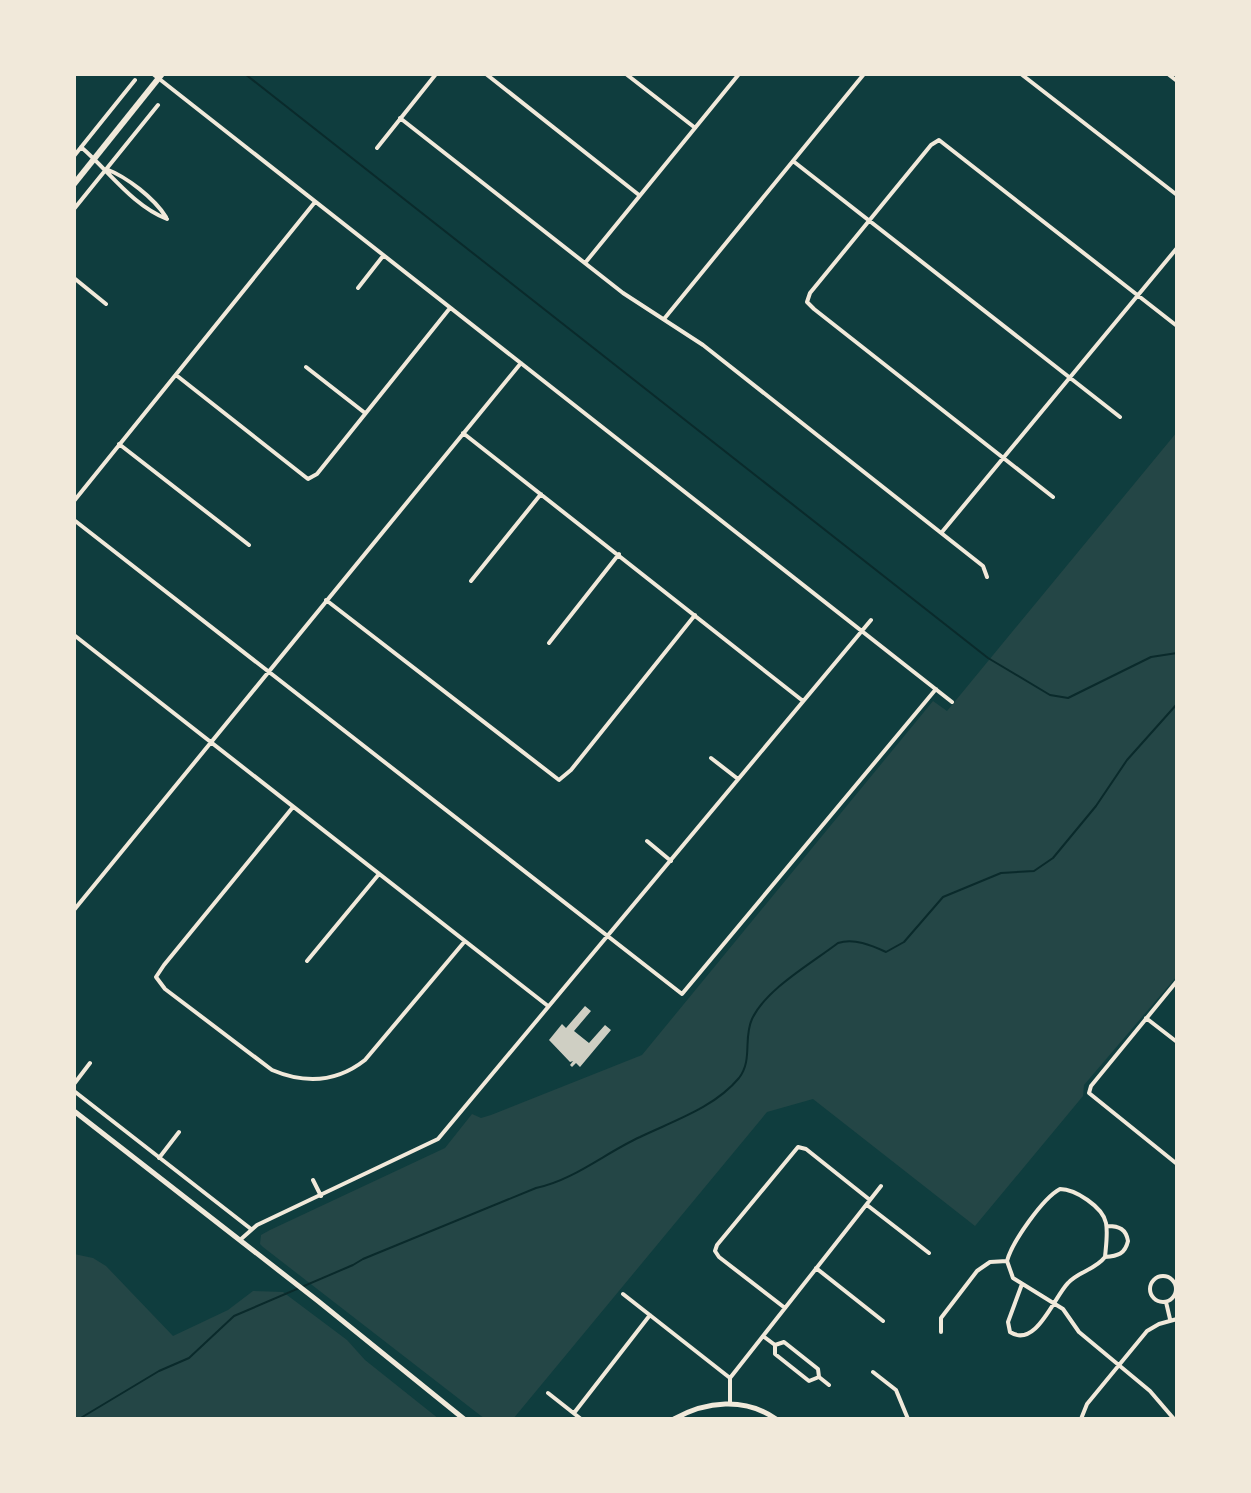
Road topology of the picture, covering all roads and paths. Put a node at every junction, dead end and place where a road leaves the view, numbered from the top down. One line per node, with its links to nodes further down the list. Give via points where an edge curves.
1 (436, 74): 12 (street)
2 (486, 74): 21 (street)
3 (626, 74): 13 (street)
4 (739, 74): 13 (street)
5 (864, 74): 18 (street)
6 (1021, 74): 22 (street)
7 (1168, 74): 10 (street)
8 (158, 76): 17 (main road); 23 (street)
9 (135, 80): 14 (street)
10 (1177, 81)
11 (158, 105): 19 (street)
12 (400, 118): 15 (street); 28 (street)
13 (694, 128): 21 (street)
14 (81, 147): 16 (street); 17 (street)
15 (377, 148)
16 (74, 156)
17 (94, 159): 19 (street); 20 (main road)
18 (793, 161): 25 (street); 34 (street)
19 (106, 169): 19 (street, via 112,179 167,219 160,207); 24 (street)
20 (74, 184)
21 (639, 195): 28 (street)
22 (1177, 195)
23 (315, 202): 27 (street); 38 (street)
24 (74, 209)
25 (870, 221): 31 (street, via 939,140); 39 (street); 44 (street, via 807,302)
26 (1177, 248): 31 (street)
27 (383, 256): 30 (street); 33 (street)
28 (585, 263): 34 (street)
29 (74, 278): 32 (street)
30 (358, 288)
31 (1138, 295): 35 (street); 39 (street)
32 (106, 304)
33 (450, 308): 36 (street); 40 (street)
34 (664, 319): 49 (street)
35 (1177, 326)
36 (521, 363): 42 (street); 57 (street)
37 (306, 367): 40 (street)
38 (176, 375): 40 (street, via 308,479); 43 (street)
39 (1070, 378): 41 (street); 44 (street)
40 (365, 413)
41 (1120, 417)
42 (463, 433): 45 (street); 54 (street)
43 (119, 444): 47 (street); 50 (street)
44 (1004, 457): 46 (street); 49 (street)
45 (541, 494): 51 (street); 53 (street)
46 (1053, 497)
47 (74, 501)
48 (74, 520): 60 (street)
49 (942, 532): 52 (street, via 983,566)
50 (249, 545)
51 (619, 554): 55 (street); 59 (street)
52 (987, 577)
53 (471, 581)
54 (326, 600): 55 (street, via 559,780); 60 (street)
55 (695, 615): 62 (street)
56 (871, 620): 57 (street)
57 (862, 630): 61 (street); 62 (street)
58 (74, 635): 64 (street)
59 (549, 643)
60 (268, 673): 64 (street); 72 (street)
61 (936, 689): 63 (street); 72 (street, via 682,994)
62 (803, 701): 66 (street)
63 (952, 702)
64 (211, 743): 67 (street); 71 (street)
65 (711, 758): 66 (street)
66 (738, 779): 69 (street)
67 (293, 807): 70 (street); 73 (street, via 156,977 165,989 261,1063 286,1076 319,1080 344,1074 365,1060)
68 (647, 841): 69 (street)
69 (671, 861): 72 (street)
70 (379, 874): 73 (street); 74 (street)
71 (74, 910)
72 (607, 938): 76 (street)
73 (465, 941): 76 (street)
74 (307, 961)
75 (1177, 981): 77 (street)
76 (549, 1006): 88 (street, via 438,1139)
77 (1146, 1018): 78 (street); 85 (street, via 1089,1093)
78 (1177, 1042)
79 (90, 1063): 80 (street)
80 (74, 1084)
81 (74, 1091): 84 (street)
82 (74, 1111): 92 (main road)
83 (179, 1132): 84 (street)
84 (159, 1158): 91 (street)
85 (1177, 1164)
86 (313, 1180): 88 (street)
87 (881, 1186): 89 (street)
88 (321, 1196): 91 (street)
89 (868, 1202): 93 (street); 96 (street); 101 (street, via 798,1147 717,1245 719,1257)
90 (1106, 1226): 94 (street); 94 (street, via 1123,1230 1128,1241 1123,1253); 95 (street, via 1101,1213 1075,1192 1060,1189 1014,1244)
91 (251, 1229): 92 (street)
92 (240, 1240): 118 (main road)
93 (929, 1253)
94 (1105, 1257): 100 (street, via 1069,1282)
95 (1007, 1261): 97 (street, via 1010,1274); 106 (street, via 990,1262 977,1271 941,1318)
96 (816, 1268): 101 (street); 105 (street)
97 (1022, 1284): 100 (street); 100 (street, via 1008,1322 1010,1332 1024,1336)
98 (623, 1294): 102 (street)
99 (1166, 1302): 99 (street, via 1175,1286 1159,1276 1150,1290 1157,1301); 103 (street)
100 (1054, 1304): 109 (street)
101 (785, 1308): 107 (street)
102 (650, 1315): 112 (street); 116 (street)
103 (1170, 1319): 104 (street); 109 (street, via 1147,1331)
104 (1177, 1319)
105 (883, 1321)
106 (941, 1332)
107 (763, 1336): 108 (street); 112 (street)
108 (775, 1345): 111 (street, via 784,1342 818,1369); 111 (street, via 775,1354 809,1381)
109 (1118, 1365): 122 (street); 123 (street)
110 (873, 1372): 121 (street, via 896,1390)
111 (819, 1377): 113 (street)
112 (730, 1378): 115 (street)
113 (829, 1385)
114 (548, 1393): 116 (street)
115 (730, 1404): 117 (main road, via 706,1405); 120 (main road, via 753,1407)
116 (574, 1413): 119 (street)
117 (677, 1418)
118 (464, 1419)
119 (581, 1419)
120 (776, 1419)
121 (908, 1419)
122 (1081, 1419)
123 (1174, 1419)

